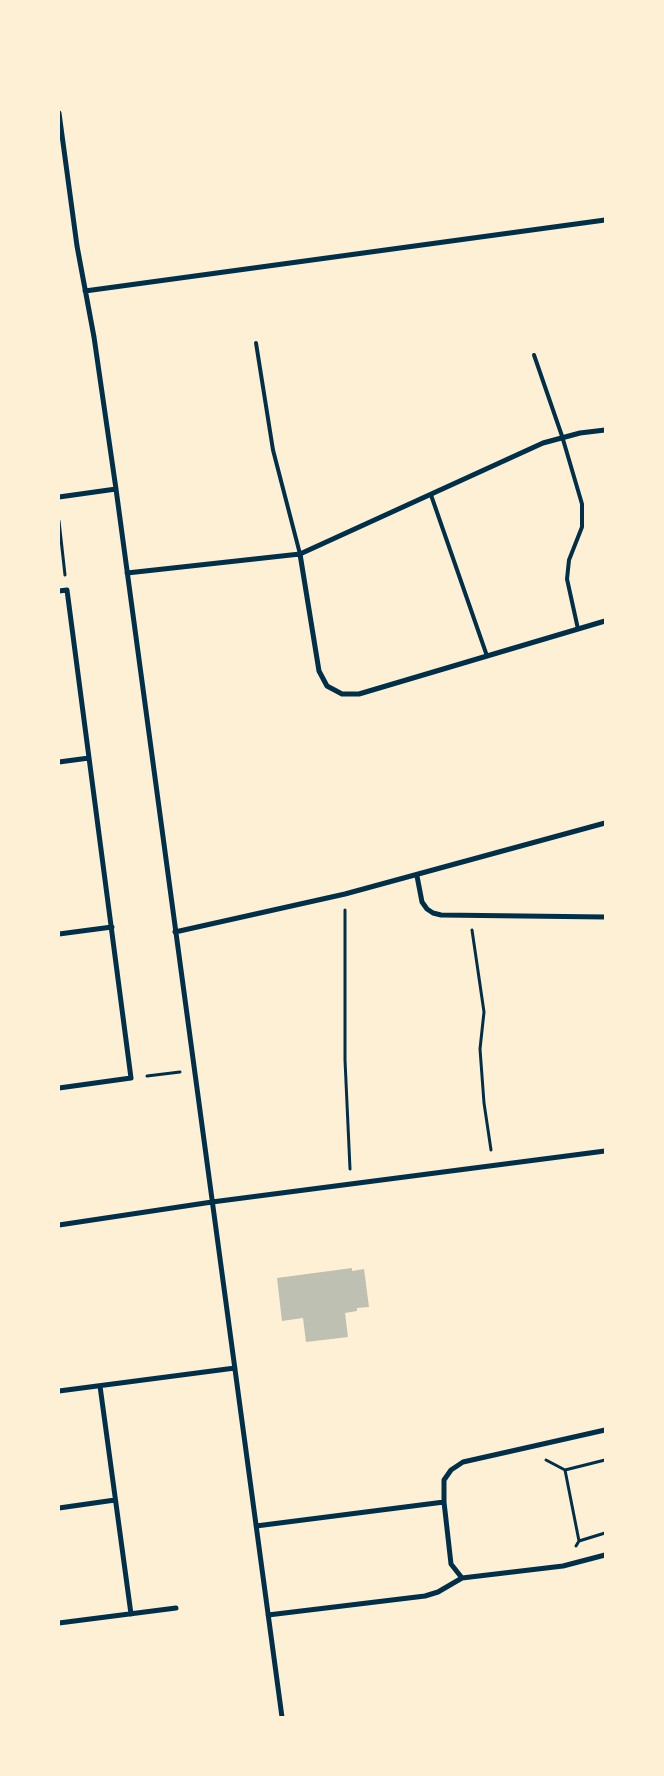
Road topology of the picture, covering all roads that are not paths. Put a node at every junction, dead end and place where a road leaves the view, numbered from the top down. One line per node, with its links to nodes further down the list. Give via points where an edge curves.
1 (59, 113): 3 (street)
2 (605, 220): 3 (street)
3 (84, 291): 8 (street, via 94,337)
4 (256, 343): 11 (lane, via 273,450)
5 (534, 355): 7 (lane)
6 (605, 430): 7 (street)
7 (562, 436): 9 (street); 15 (lane, via 582,504 582,527 569,560 567,579)
8 (116, 489): 10 (street); 12 (street)
9 (431, 495): 11 (street); 16 (lane)
10 (59, 497)
11 (300, 554): 12 (street); 16 (street, via 319,670 327,686 334,691 359,694)
12 (127, 573): 23 (street)
13 (59, 591): 17 (street, via 67,590)
14 (605, 621): 15 (street)
15 (578, 629): 16 (street)
16 (487, 656)
17 (89, 758): 18 (street); 22 (street)
18 (59, 762)
19 (605, 823): 20 (street)
20 (416, 876): 21 (street, via 422,902 427,909 441,915); 23 (street)
21 (605, 917)
22 (112, 927): 24 (street); 25 (street, via 131,1078)
23 (175, 932): 27 (street)
24 (59, 934)
25 (59, 1088)
26 (605, 1151): 27 (street)
27 (212, 1202): 28 (street); 29 (street)
28 (59, 1225)
29 (235, 1368): 30 (street); 36 (street)
30 (100, 1386): 31 (street); 33 (street)
31 (59, 1391)
32 (605, 1430): 34 (street, via 463,1462 444,1480)
33 (115, 1500): 35 (street); 40 (street)
34 (444, 1502): 36 (street); 38 (street, via 451,1564)
35 (59, 1508)
36 (256, 1526): 41 (street)
37 (605, 1555): 38 (street, via 563,1566)
38 (462, 1578): 41 (street, via 425,1596)
39 (176, 1608): 40 (street)
40 (131, 1614): 42 (street)
41 (268, 1615): 43 (street)
42 (59, 1624)
43 (282, 1717)

